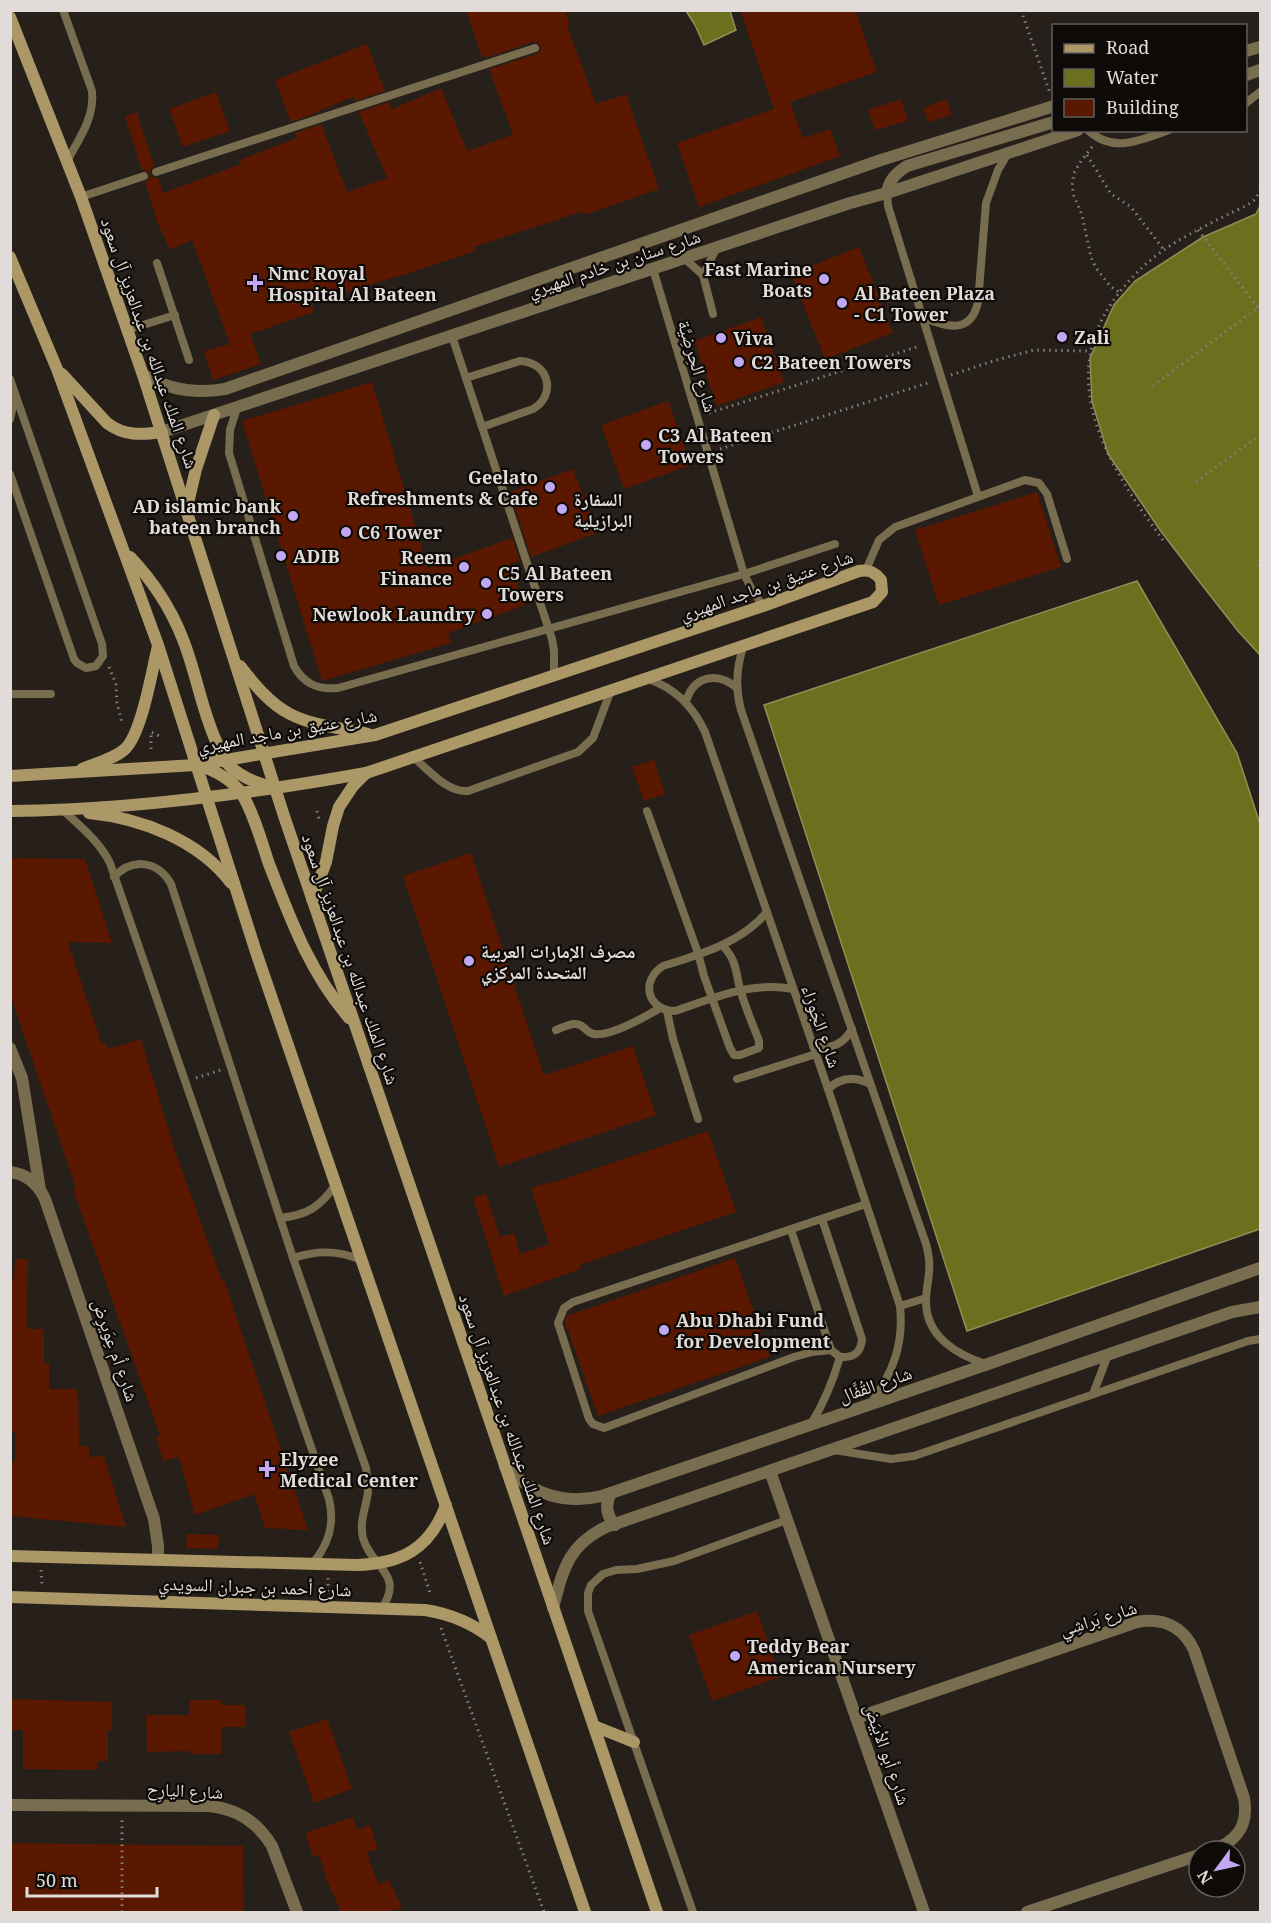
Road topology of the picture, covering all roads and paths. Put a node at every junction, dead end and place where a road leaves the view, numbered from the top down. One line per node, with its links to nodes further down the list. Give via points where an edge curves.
1 (63, 10): 15 (lane, via 93,101 89,119)
2 (1021, 10): 6 (path)
3 (10, 17): 15 (main road, شارع الملك عبدالله بن عبدالعزيز آل سعود)
4 (535, 48): 16 (lane)
5 (1260, 92): 7 (lane)
6 (1052, 99): 40 (street, شارع سنان بن خادم المهيري, via 225,389 179,390)
7 (1247, 102)
8 (1052, 122): 19 (street, via 907,166 896,174)
9 (1072, 132): 13 (street, شارع سنان بن خادم المهيري)
10 (1090, 132): 12 (lane)
11 (1163, 132): 12 (lane, via 1126,144)
12 (1099, 139): 14 (path)
13 (1008, 154): 19 (street, شارع سنان بن خادم المهيري); 33 (lane, via 986,203 974,315 950,327)
14 (1087, 154): 23 (path, via 1111,194 1131,207); 29 (path, via 1074,173 1074,196 1096,268)
15 (67, 161): 20 (main road, شارع الملك عبدالله بن عبدالعزيز آل سعود)
16 (156, 172)
17 (144, 176): 20 (lane)
18 (1260, 190): 21 (path, via 1254,201)
19 (887, 193): 22 (street, شارع سنان بن خادم المهيري); 33 (lane)
20 (81, 197): 34 (main road, شارع الملك عبدالله بن عبدالعزيز آل سعود)
21 (1198, 230): 23 (path); 30 (path)
22 (717, 248): 25 (street, شارع سنان بن خادم المهيري); 28 (lane)
23 (1164, 250): 29 (path)
24 (10, 257): 39 (main road)
25 (684, 258): 27 (street, شارع سنان بن خادم المهيري); 28 (lane)
26 (157, 263): 32 (lane)
27 (653, 269): 35 (street, شارع سنان بن خادم المهيري); 48 (lane, شارع الحِرضِيَّة)
28 (703, 275): 31 (lane)
29 (1119, 292): 37 (path, via 1096,329)
30 (1260, 308): 44 (path)
31 (713, 314)
32 (175, 315): 34 (lane); 38 (lane)
33 (922, 317): 36 (lane)
34 (127, 330): 40 (main road, شارع الملك عبدالله بن عبدالعزيز آل سعود)
35 (452, 336): 41 (lane); 46 (street, شارع سنان بن خادم المهيري)
36 (930, 342): 43 (lane); 48 (path)
37 (1090, 351): 43 (path, via 1034,350); 58 (path, via 1088,380 1099,433 1128,490)
38 (189, 360)
39 (57, 369): 51 (main road, via 114,429 132,435); 60 (main road)
40 (142, 375): 51 (main road, شارع الملك عبدالله بن عبدالعزيز آل سعود)
41 (466, 378): 50 (lane); 50 (lane, via 520,361 537,366 546,380 545,398 540,405)
42 (10, 379): 45 (lane)
43 (942, 379): 53 (path); 56 (lane)
44 (1153, 386)
45 (15, 390): 49 (lane); 69 (lane, via 102,644)
46 (237, 408): 47 (street, شارع سنان بن خادم المهيري); 65 (lane, via 230,430 229,453 291,657 304,680 320,688 338,688)
47 (214, 415): 51 (street, شارع سنان بن خادم المهيري); 57 (main road)
48 (698, 417): 53 (lane, شارع الحِرضِيَّة)
49 (10, 419)
50 (482, 427): 65 (lane)
51 (162, 432): 57 (main road, شارع الملك عبدالله بن عبدالعزيز آل سعود)
52 (1260, 435): 55 (path)
53 (708, 453): 63 (lane, شارع الحِرضِيَّة)
54 (10, 474): 69 (lane, via 76,663 86,668)
55 (1196, 482)
56 (978, 496): 61 (lane, via 1025,480 1039,483 1047,494); 62 (lane, via 890,530 879,540)
57 (187, 509): 68 (main road, شارع الملك عبدالله بن عبدالعزيز آل سعود)
58 (1162, 540)
59 (835, 544): 63 (lane)
60 (125, 551): 66 (main road); 83 (main road, via 152,583 174,619)
61 (1067, 559)
62 (866, 570): 64 (main road, شارع عتيق بن ماجد المهيري); 67 (main road, شارع عتيق بن ماجد المهيري, via 877,574 882,586 873,602)
63 (744, 574): 64 (lane, شارع الحِرضِيَّة); 65 (lane)
64 (763, 606): 70 (main road, شارع عتيق بن ماجد المهيري)
65 (549, 628): 70 (lane)
66 (158, 645): 84 (main road); 86 (main road, via 142,712 129,745 108,759)
67 (744, 645): 71 (main road, شارع عتيق بن ماجد المهيري); 72 (lane, شارع الجَوزاء)
68 (235, 658): 78 (main road, via 280,708 304,720); 81 (main road, شارع الملك عبدالله بن عبدالعزيز آل سعود)
69 (101, 662): 77 (path, via 111,668)
70 (554, 675): 78 (main road, شارع عتيق بن ماجد المهيري)
71 (646, 678): 73 (main road, شارع عتيق بن ماجد المهيري); 76 (lane, شارع الجَوزاء)
72 (737, 688): 76 (lane, via 723,679 707,679 693,688); 107 (lane, شارع الجَوزاء, via 741,710)
73 (611, 690): 82 (main road, شارع عتيق بن ماجد المهيري); 82 (lane, via 593,738 578,752 468,791 450,788)
74 (10, 694): 75 (lane)
75 (51, 694)
76 (686, 702): 99 (lane, شارع الجَوزاء, via 705,732)
77 (122, 723)
78 (375, 735): 81 (main road, شارع عتيق بن ماجد المهيري)
79 (162, 736): 80 (path, via 151,732)
80 (151, 749)
81 (265, 755): 83 (main road, شارع عتيق بن ماجد المهيري); 88 (main road, شارع الملك عبدالله بن عبدالعزيز آل سعود)
82 (413, 757): 85 (main road, شارع عتيق بن ماجد المهيري)
83 (225, 760): 84 (main road, شارع عتيق بن ماجد المهيري); 88 (main road, via 247,778)
84 (196, 765): 86 (main road, شارع عتيق بن ماجد المهيري); 89 (main road, via 221,775); 90 (main road)
85 (366, 773): 88 (main road, شارع عتيق بن ماجد المهيري); 98 (main road, via 339,807 326,862)
86 (68, 774): 87 (main road, شارع عتيق بن ماجد المهيري)
87 (10, 776)
88 (275, 788): 89 (main road, شارع عتيق بن ماجد المهيري); 98 (main road, شارع الملك عبدالله بن عبدالعزيز آل سعود)
89 (241, 793): 90 (main road, شارع عتيق بن ماجد المهيري); 106 (main road, via 298,938 323,984)
90 (207, 797): 92 (main road, شارع عتيق بن ماجد المهيري); 97 (main road)
91 (10, 811): 92 (main road, شارع عتيق بن ماجد المهيري)
92 (64, 811): 96 (lane, via 104,850); 97 (main road, via 120,819 183,842 211,860)
93 (647, 811): 101 (lane)
94 (317, 812): 95 (path)
95 (320, 824)
96 (114, 877): 111 (lane, via 136,864 153,866 167,876); 113 (lane)
97 (238, 896): 118 (main road)
98 (312, 899): 106 (main road, شارع الملك عبدالله بن عبدالعزيز آل سعود)
99 (767, 912): 100 (lane, via 749,931); 102 (lane, شارع الجَوزاء)
100 (722, 945): 101 (lane); 103 (lane, via 736,966)
101 (698, 954): 104 (lane); 105 (lane, via 663,966 652,976 649,990 655,1003)
102 (794, 989): 103 (lane, via 768,986); 110 (lane, شارع الجَوزاء)
103 (740, 990): 104 (lane); 104 (lane, via 759,1048 740,1055 734,1055 730,1048)
104 (713, 999): 105 (lane, via 675,1011)
105 (664, 1009): 108 (lane, via 603,1034 591,1034 574,1023); 116 (lane)
106 (354, 1024): 139 (main road, شارع الملك عبدالله بن عبدالعزيز آل سعود)
107 (852, 1029): 110 (lane, via 832,1047); 114 (lane, شارع الجَوزاء)
108 (556, 1030)
109 (10, 1048): 119 (street, شارع أم عِوَيرِض, via 22,1078)
110 (814, 1050): 112 (lane); 115 (lane, شارع الجَوزاء)
111 (231, 1067): 113 (path); 121 (lane)
112 (737, 1079)
113 (184, 1082): 149 (lane, via 329,1499 330,1533)
114 (870, 1084): 115 (lane, via 848,1079); 127 (lane, شارع الجَوزاء, via 930,1257)
115 (828, 1089): 120 (lane, شارع الجَوزاء)
116 (698, 1119)
117 (10, 1172): 119 (street, via 25,1176)
118 (336, 1184): 121 (lane, via 319,1205 305,1214); 125 (main road)
119 (40, 1190): 148 (street, شارع أم عِوَيرِض, via 154,1519)
120 (866, 1204): 122 (lane); 128 (lane, شارع الجَوزاء)
121 (280, 1218): 124 (lane)
122 (822, 1219): 123 (lane); 133 (lane, via 862,1339 856,1354)
123 (791, 1230): 131 (lane); 131 (lane, via 568,1305 558,1323 569,1344 589,1419 604,1428 794,1357)
124 (293, 1258): 125 (lane, via 327,1252); 151 (lane, via 366,1468 368,1491 362,1531)
125 (361, 1260): 142 (main road)
126 (1260, 1268): 134 (street, شارع القُفَّال)
127 (926, 1298): 128 (lane); 134 (lane, شارع الجَوزاء, via 928,1317 939,1337 957,1352)
128 (900, 1306): 136 (lane, شارع الجَوزاء, via 898,1353 886,1381)
129 (1260, 1307): 132 (street, via 1232,1312)
130 (1260, 1339): 135 (lane)
131 (831, 1350): 133 (lane)
132 (1108, 1355): 135 (lane); 138 (street)
133 (840, 1357): 137 (lane)
134 (988, 1364): 136 (street, شارع القُفَّال)
135 (1093, 1394): 138 (lane, via 914,1456 891,1459)
136 (869, 1405): 137 (street, شارع القُفَّال)
137 (811, 1425): 141 (street, شارع القُفَّال)
138 (832, 1450): 140 (street)
139 (505, 1467): 141 (street, شارع القُفَّال, via 525,1484 548,1495 574,1500); 156 (main road, شارع الملك عبدالله بن عبدالعزيز آل سعود)
140 (770, 1471): 143 (street, شارع أبو الأبيَض); 144 (street)
141 (611, 1493): 144 (street, via 607,1509)
142 (446, 1505): 145 (main road, شارع أحمد بن جبران السويدي, via 435,1530); 158 (main road)
143 (787, 1520): 159 (street, شارع أبو الأبيَض); 161 (lane, via 674,1561 609,1571 591,1585 588,1611)
144 (615, 1524): 156 (street, via 590,1535 576,1548 563,1572)
145 (416, 1549): 151 (main road, شارع أحمد بن جبران السويدي); 157 (path)
146 (10, 1556): 147 (main road, شارع أحمد بن جبران السويدي)
147 (41, 1557): 148 (main road, شارع أحمد بن جبران السويدي); 153 (path)
148 (158, 1559): 149 (main road, شارع أحمد بن جبران السويدي)
149 (313, 1563): 150 (main road, شارع أحمد بن جبران السويدي)
150 (340, 1564): 151 (main road, شارع أحمد بن جبران السويدي); 154 (path, via 340,1574 328,1574 329,1592 317,1593)
151 (379, 1564): 155 (lane, via 390,1585)
152 (10, 1597): 153 (main road, شارع أحمد بن جبران السويدي)
153 (42, 1598): 154 (main road, شارع أحمد بن جبران السويدي)
154 (317, 1606): 155 (main road, شارع أحمد بن جبران السويدي)
155 (382, 1608): 157 (main road, شارع أحمد بن جبران السويدي)
156 (553, 1608): 160 (main road, شارع الملك عبدالله بن عبدالعزيز آل سعود)
157 (435, 1612): 158 (main road, شارع أحمد بن جبران السويدي, via 459,1619); 168 (path)
158 (491, 1638): 169 (main road)
159 (856, 1718): 164 (street, شارع بَراشِي, via 1137,1622 1157,1620 1183,1633 1194,1650 1246,1808 1242,1828); 172 (street, شارع أبو الأبيَض)
160 (594, 1726): 161 (main road); 170 (main road, شارع الملك عبدالله بن عبدالعزيز آل سعود)
161 (634, 1742): 171 (lane)
162 (10, 1804): 163 (street, شارع اليارِح)
163 (122, 1805): 166 (path); 167 (street, شارع اليارِح, via 219,1807 250,1820 272,1846)
164 (1232, 1839)
165 (1187, 1859): 173 (street)
166 (122, 1912)
167 (297, 1912)
168 (544, 1912)
169 (585, 1912)
170 (657, 1912)
171 (693, 1912)
172 (924, 1912)
173 (1027, 1912)

